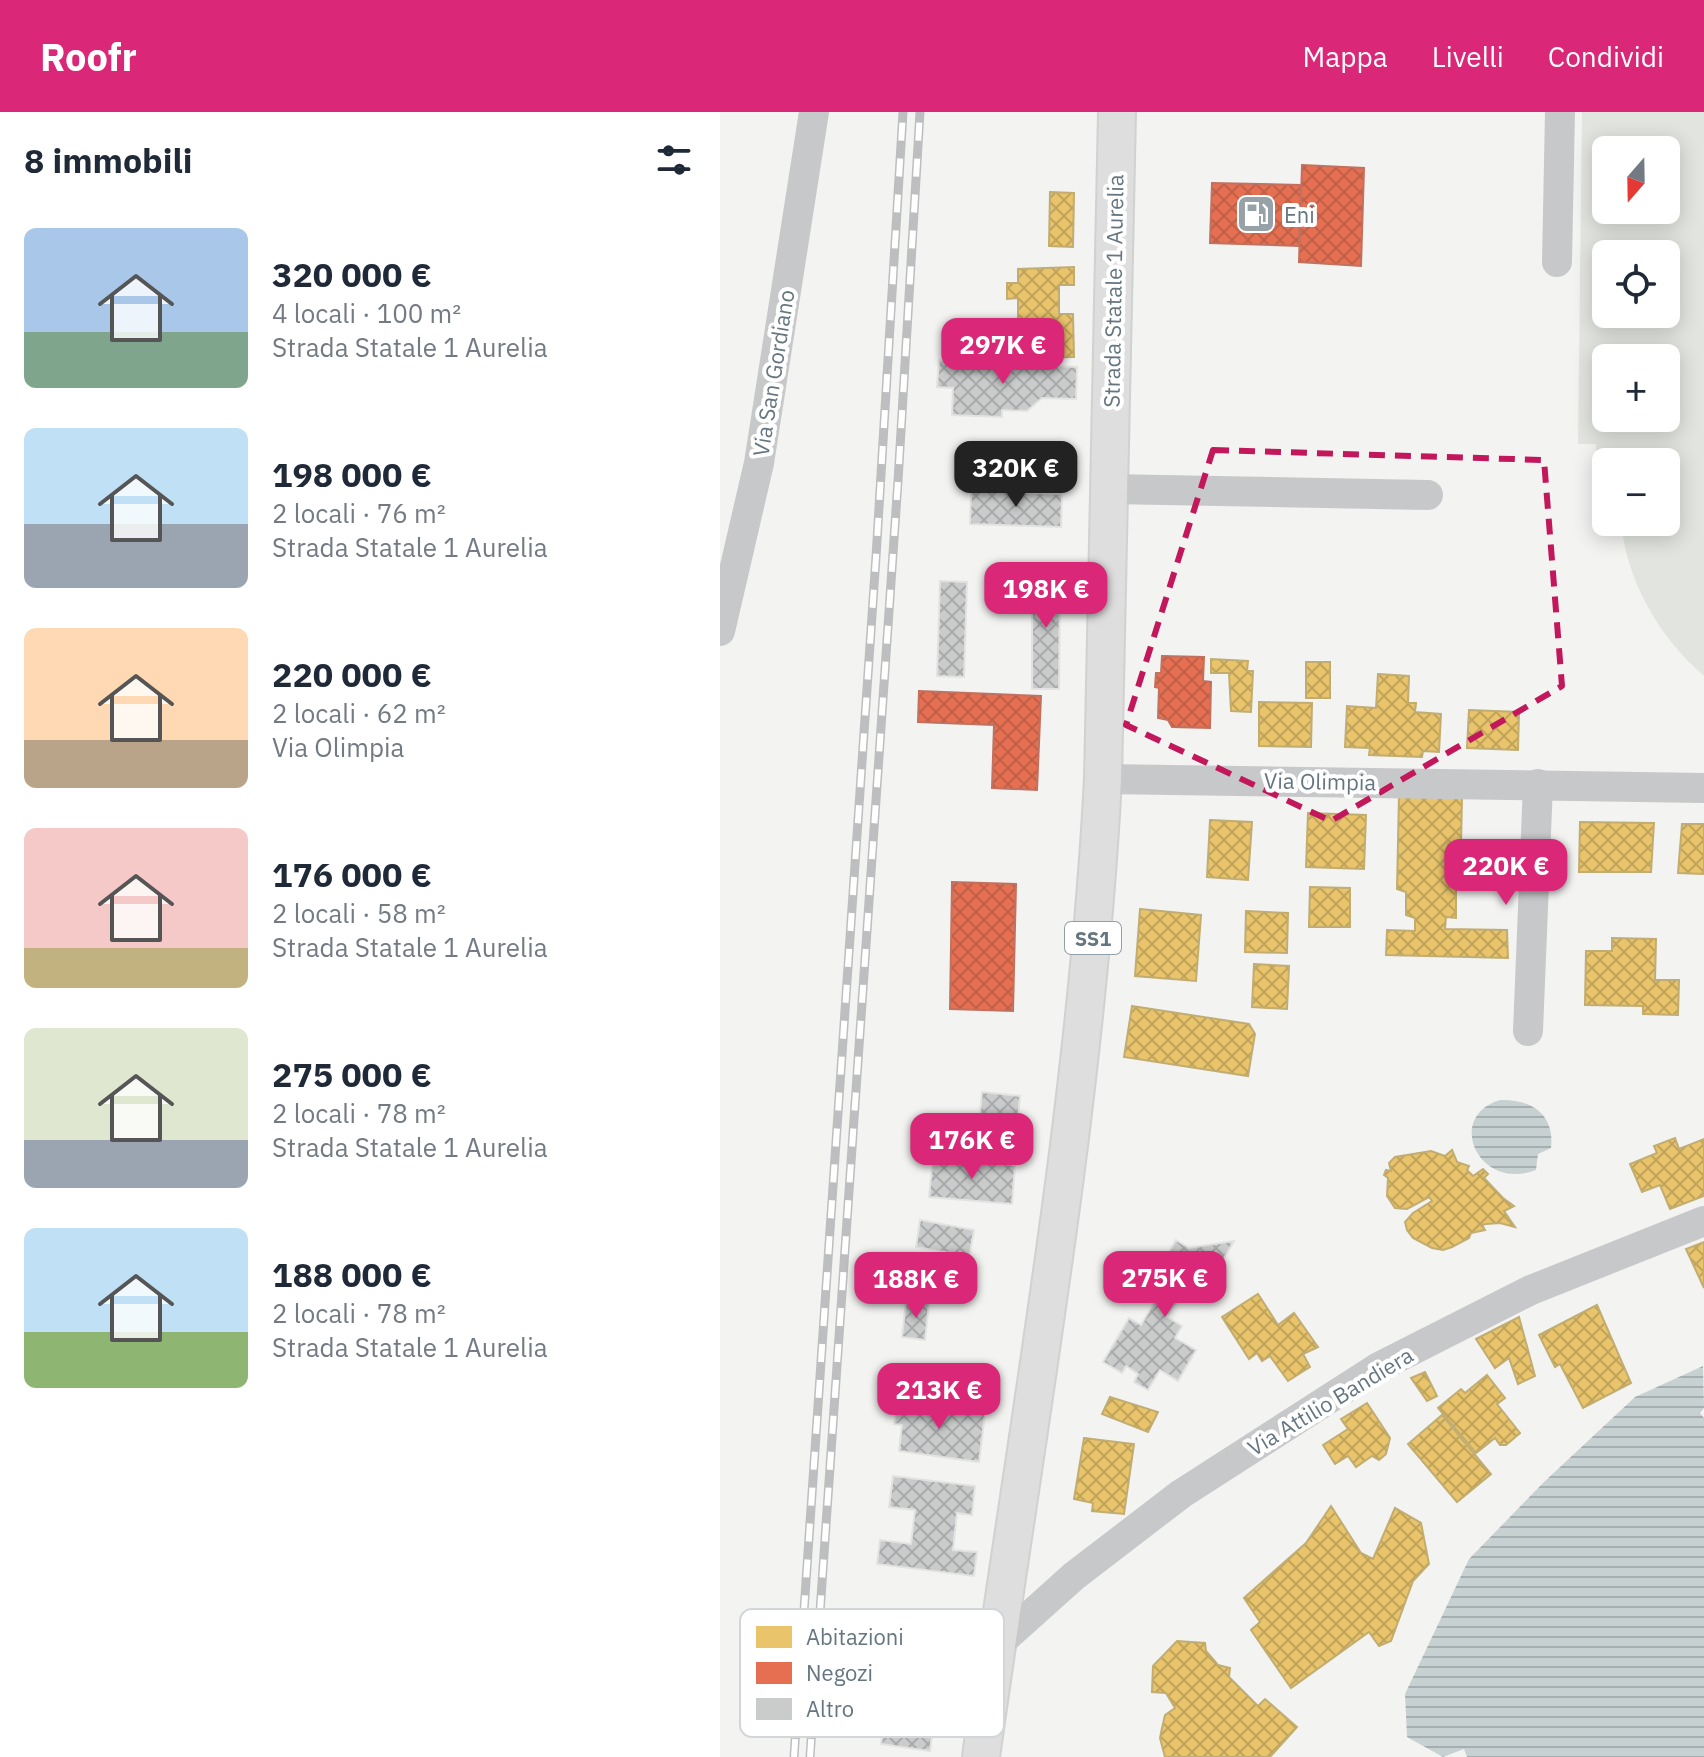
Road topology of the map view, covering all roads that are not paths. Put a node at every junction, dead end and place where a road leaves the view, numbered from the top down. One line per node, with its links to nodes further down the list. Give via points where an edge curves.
1 (814, 112): 7 (street, Via San Gordiano, via 759,463)
2 (1117, 112): 5 (main road, Strada Statale 1 Aurelia / SS1)
3 (1560, 112): 4 (street)
4 (1557, 262)
5 (1109, 489): 6 (street); 9 (main road, Strada Statale 1 Aurelia / SS1)
6 (1428, 495)
7 (733, 518): 8 (street, Via San Gordiano)
8 (720, 631)
9 (1103, 779): 10 (street, Via Olimpia); 14 (main road, Strada Statale 1 Aurelia / SS1, via 1098,887 1077,1089)
10 (1538, 784): 11 (street, Via Olimpia); 12 (street)
11 (1704, 788)
12 (1528, 1031)
13 (1704, 1221): 15 (street, Via Attilio Bandiera, via 1531,1290 1377,1368 1181,1494 1074,1576)
14 (1001, 1609)
15 (1004, 1639)
16 (984, 1737): 17 (main road, Strada Statale 1 Aurelia / SS1)
17 (981, 1757)

